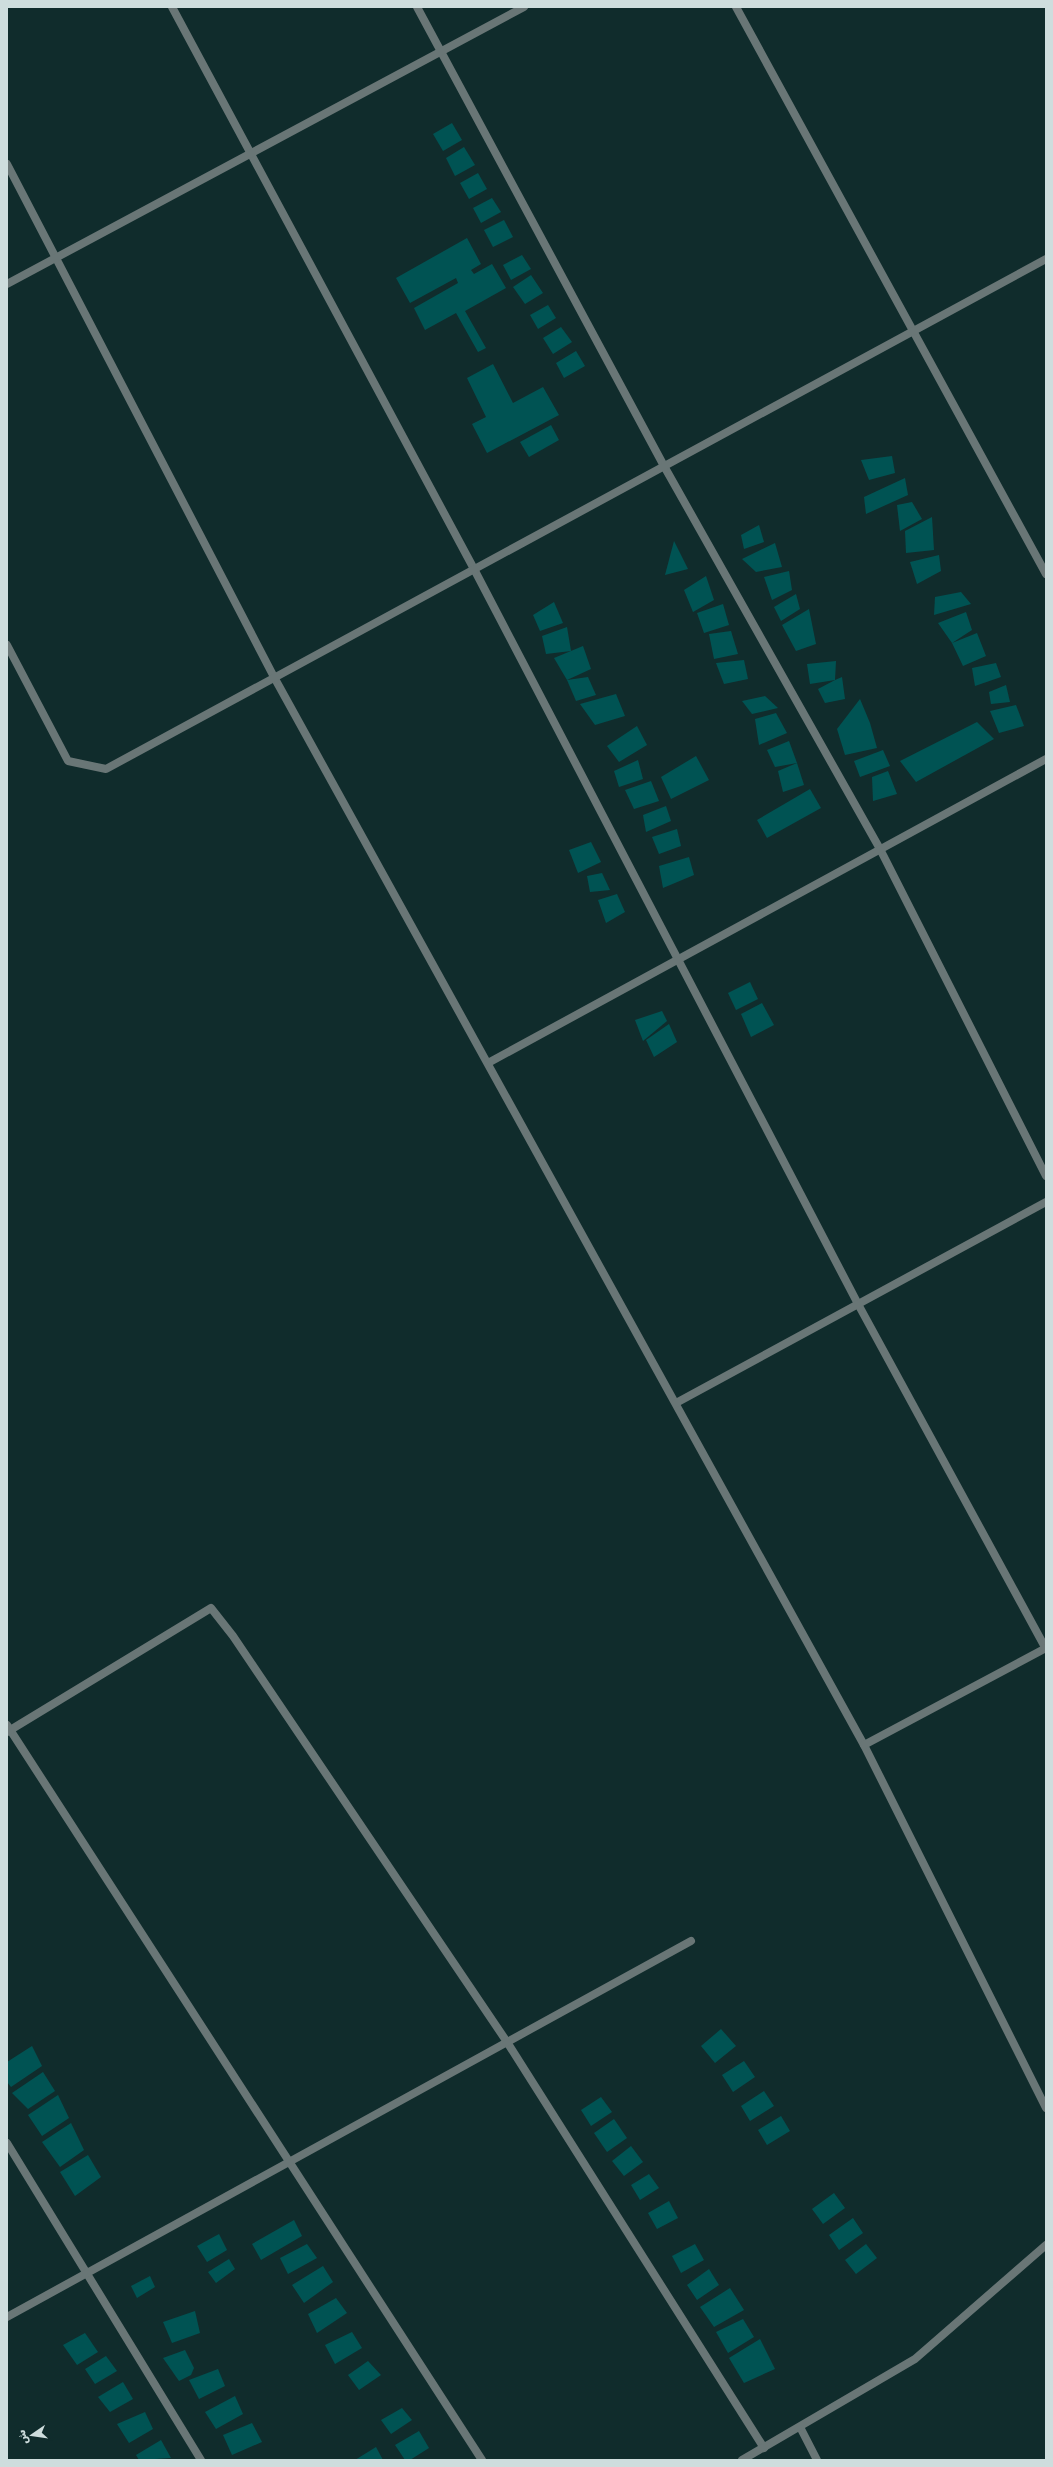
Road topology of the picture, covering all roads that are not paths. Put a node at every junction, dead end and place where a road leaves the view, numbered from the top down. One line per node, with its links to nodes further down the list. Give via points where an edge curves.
1 (172, 7): 6 (street)
2 (417, 7): 5 (street)
3 (524, 7): 5 (street)
4 (736, 7): 11 (street)
5 (441, 52): 6 (street); 12 (street)
6 (250, 154): 8 (street); 13 (street)
7 (7, 164): 8 (street)
8 (57, 257): 10 (street); 16 (street)
9 (1046, 259): 11 (street)
10 (7, 284)
11 (913, 332): 12 (street); 14 (street)
12 (664, 466): 13 (street); 18 (street)
13 (474, 569): 16 (street); 19 (street)
14 (1046, 574)
15 (7, 645): 16 (street, via 68,761 106,769)
16 (274, 677): 20 (street)
17 (1046, 759): 18 (street)
18 (880, 849): 19 (street); 21 (street)
19 (679, 959): 20 (street); 23 (street)
20 (488, 1063): 24 (street)
21 (1046, 1176)
22 (1046, 1202): 23 (street)
23 (858, 1304): 24 (street); 25 (street)
24 (676, 1403): 27 (street)
25 (1046, 1648): 27 (street)
26 (8, 1729): 29 (street, via 210,1608 233,1636); 32 (street)
27 (864, 1745): 30 (street)
28 (691, 1941): 29 (street)
29 (507, 2042): 32 (street); 37 (street)
30 (1046, 2108)
31 (7, 2143): 34 (street)
32 (289, 2162): 34 (street); 39 (street)
33 (1046, 2245): 36 (street, via 915,2359)
34 (87, 2273): 35 (street); 38 (street)
35 (7, 2317)
36 (800, 2427): 37 (street); 41 (street)
37 (764, 2448): 40 (street)
38 (201, 2460)
39 (482, 2460)
40 (742, 2460)
41 (818, 2460)

